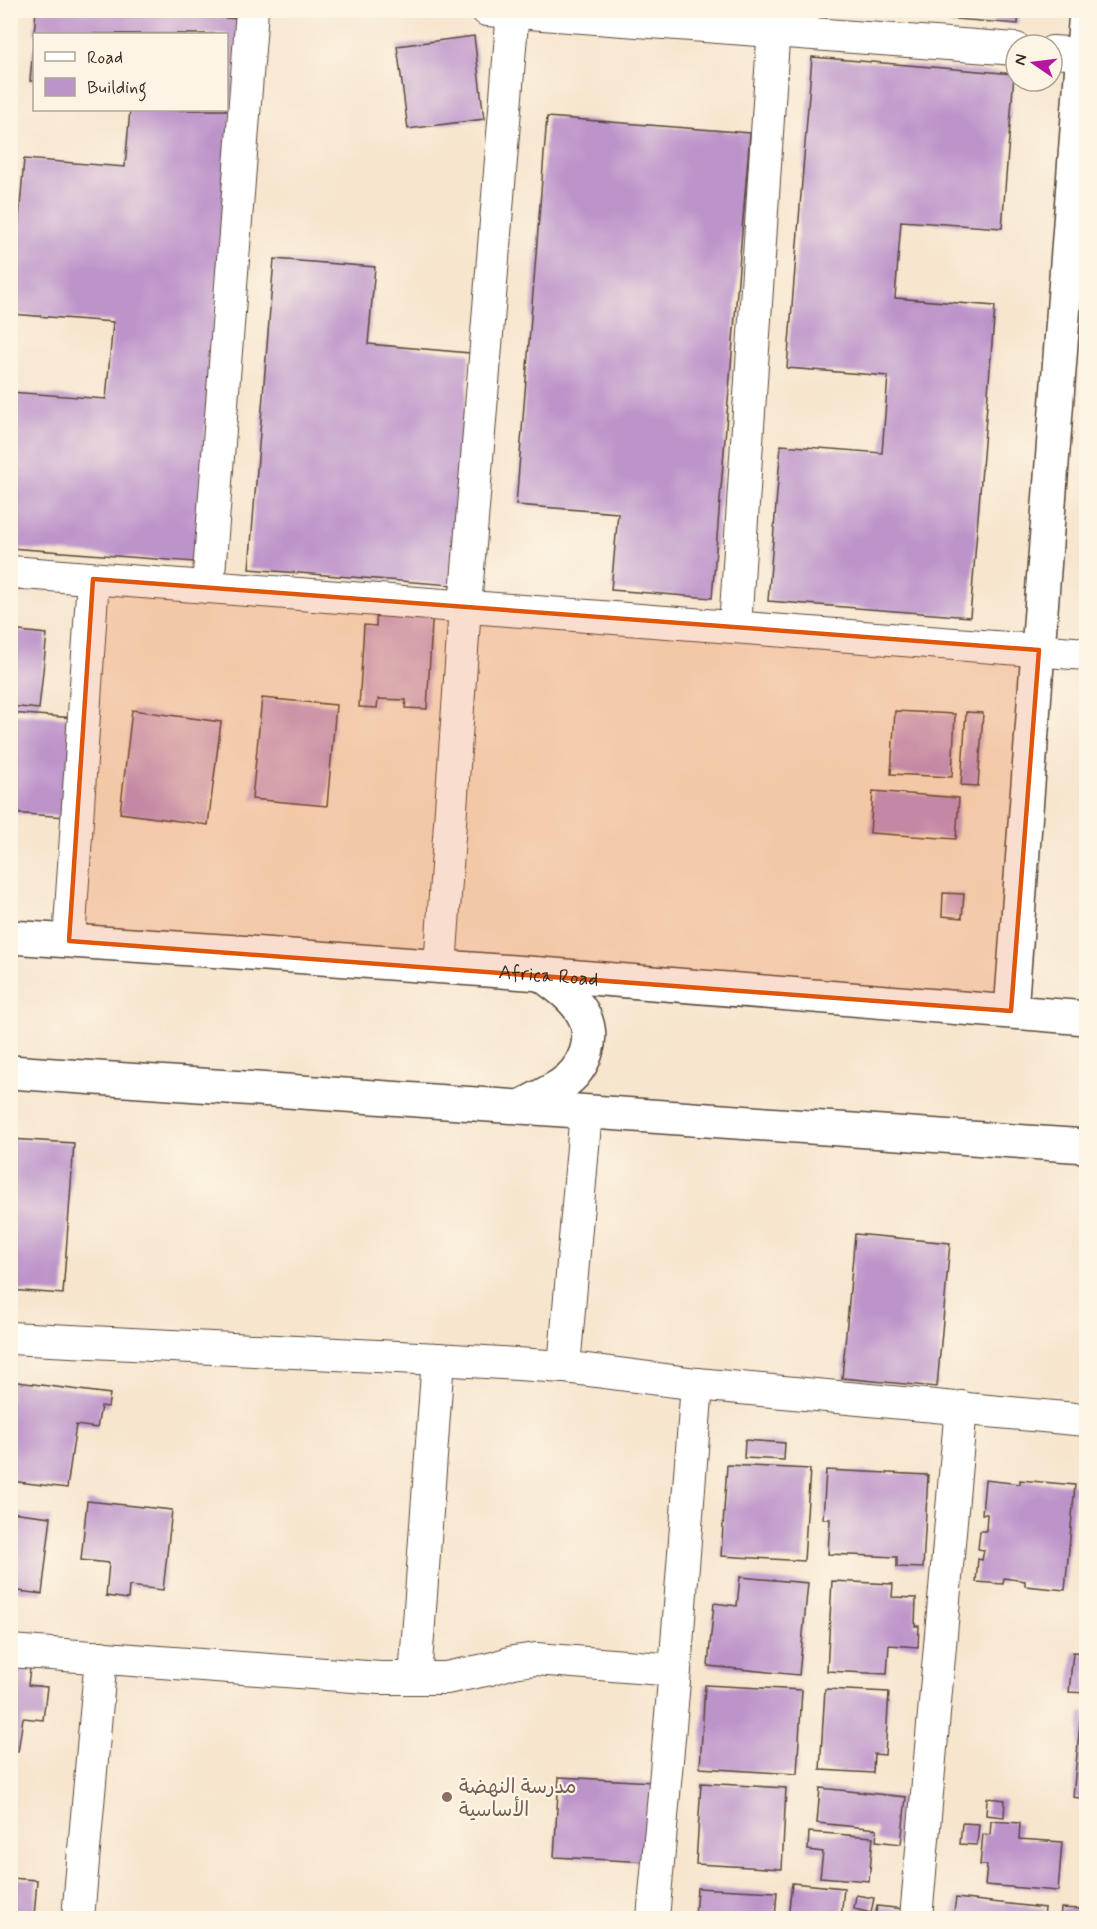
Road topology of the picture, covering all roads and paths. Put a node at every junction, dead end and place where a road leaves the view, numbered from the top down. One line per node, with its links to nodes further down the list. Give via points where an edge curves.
1 (252, 10): 9 (street)
2 (1086, 10): 6 (street)
3 (504, 11): 4 (street); 10 (street)
4 (774, 21): 5 (street); 11 (street)
5 (1004, 48)
6 (1067, 53): 12 (street)
7 (10, 572): 8 (street)
8 (93, 579): 9 (street); 15 (street)
9 (208, 587): 10 (street)
10 (465, 607): 11 (street); 16 (street)
11 (735, 627): 12 (street)
12 (1039, 650): 13 (street); 18 (street)
13 (1086, 654)
14 (10, 937): 15 (street, Africa Road)
15 (69, 941): 16 (street, Africa Road)
16 (440, 967): 17 (street, Africa Road)
17 (541, 974): 18 (street, Africa Road); 21 (street, via 565,992 582,1012 589,1038 586,1053 572,1076)
18 (1011, 1011): 19 (street, Africa Road)
19 (1086, 1018)
20 (10, 1072): 21 (street)
21 (520, 1107): 22 (street)
22 (586, 1112): 23 (street); 26 (street)
23 (1086, 1146)
24 (10, 1338): 25 (street)
25 (438, 1359): 26 (street); 33 (street)
26 (564, 1367): 27 (street)
27 (698, 1384): 28 (street); 32 (street)
28 (961, 1407): 29 (street); 36 (street)
29 (1086, 1420)
30 (10, 1651): 31 (street)
31 (101, 1658): 33 (street); 34 (street)
32 (675, 1670): 33 (street, via 536,1659 446,1678); 35 (street)
33 (415, 1678)
34 (78, 1918)
35 (652, 1918)
36 (916, 1918)

